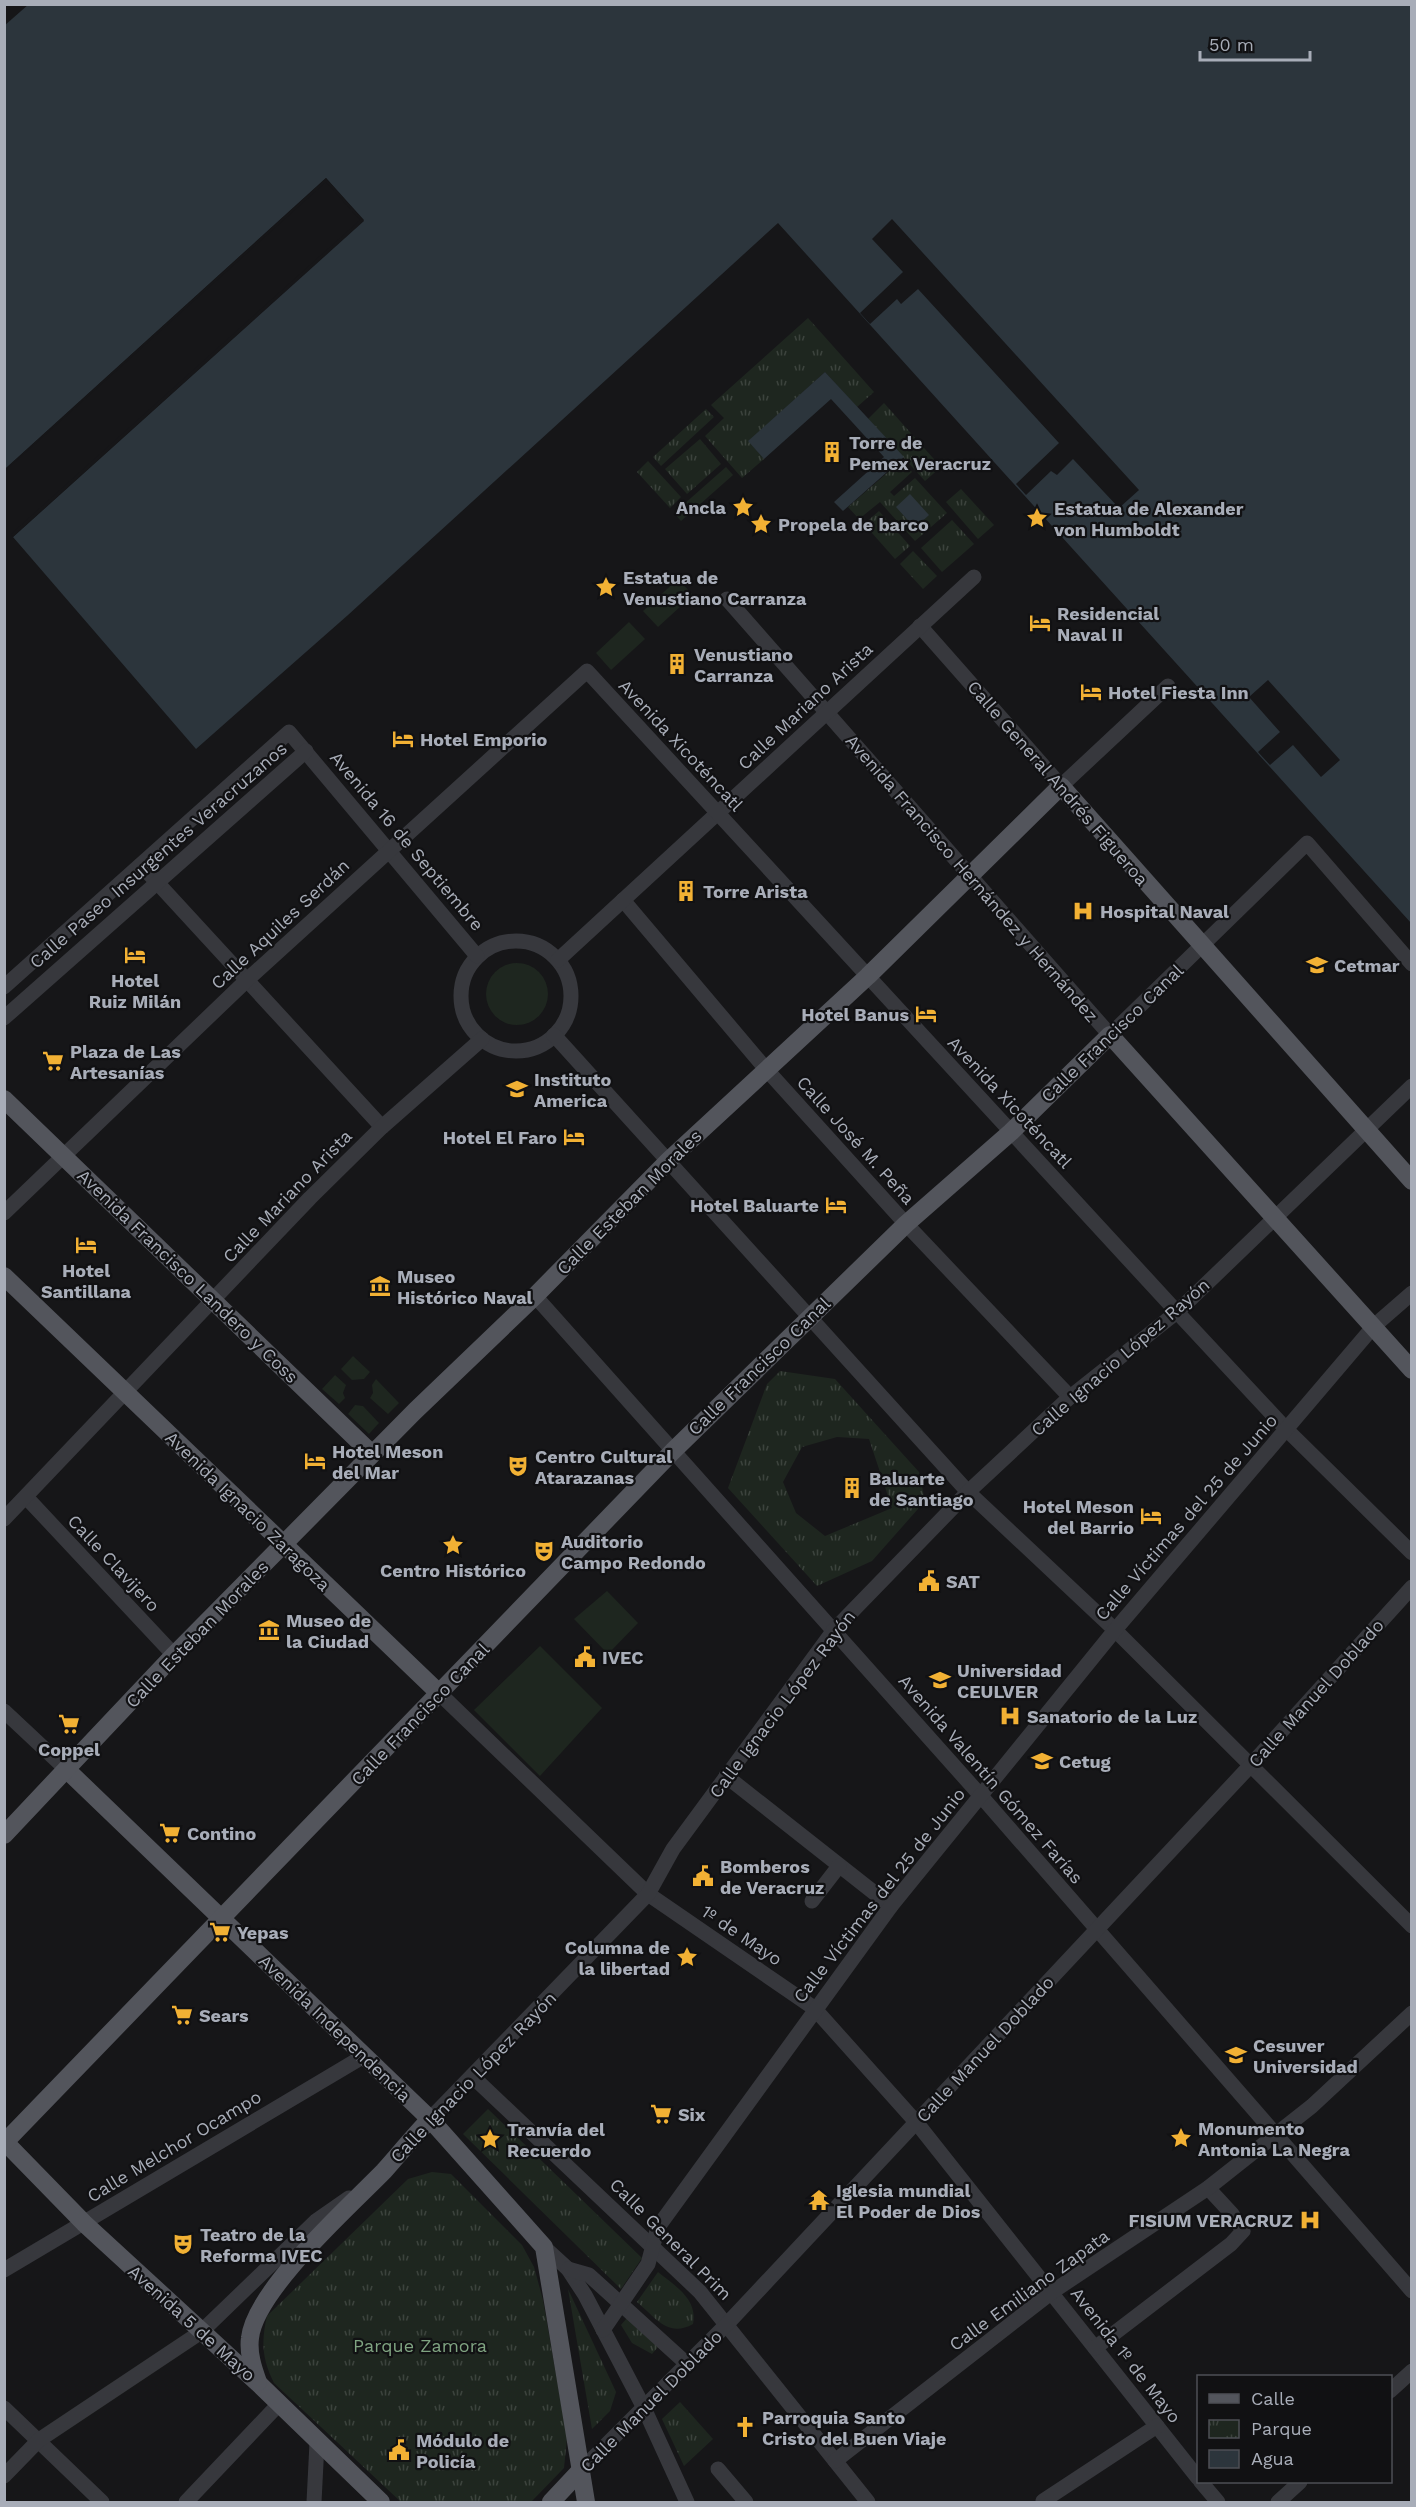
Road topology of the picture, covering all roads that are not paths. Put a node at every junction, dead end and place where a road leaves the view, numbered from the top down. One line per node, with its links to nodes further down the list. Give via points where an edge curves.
1 (974, 577): 3 (street, Calle Mariano Arista)
2 (727, 599): 6 (street, Avenida Francisco Hernández y Hernández)
3 (920, 626): 6 (street, Calle Mariano Arista); 9 (street, Calle General Andrés Figueroa)
4 (587, 671): 10 (street, Avenida Xicoténcatl); 11 (street, Calle Aquiles Serdán)
5 (1168, 686): 9 (street, Calle Esteban Morales)
6 (826, 713): 10 (street, Calle Mariano Arista); 13 (street, Avenida Francisco Hernández y Hernández)
7 (289, 732): 8 (street, Avenida 16 de Septiembre); 12 (street, Calle Paseo Insurgentes Veracruzanos)
8 (306, 751): 11 (street, Avenida 16 de Septiembre); 14 (street, Calle Paseo Insurgentes Veracruzanos)
9 (1061, 786): 13 (main road, Calle Esteban Morales); 16 (main road, Calle General Andrés Figueroa)
10 (717, 813): 15 (street, Calle Mariano Arista); 20 (street, Avenida Xicoténcatl)
11 (390, 850): 17 (street, Avenida 16 de Septiembre); 21 (street, Calle Aquiles Serdán)
12 (141, 865): 14 (street); 22 (street, Calle Paseo Insurgentes Veracruzanos)
13 (971, 874): 20 (main road, Calle Esteban Morales); 25 (street, Avenida Francisco Hernández y Hernández)
14 (156, 882): 21 (street); 23 (street, Calle Paseo Insurgentes Veracruzanos)
15 (622, 900): 18 (street, Calle Mariano Arista); 27 (street, Calle José M. Peña)
16 (1201, 946): 19 (street, Calle Francisco Canal, via 1308,843); 25 (street, Calle Francisco Canal); 31 (main road, Calle General Andrés Figueroa)
17 (477, 956): 18 (street, via 512,941 537,945); 26 (street, via 463,979 461,999 465,1018)
18 (558, 960): 24 (street, via 569,981 570,1004)
19 (1412, 964)
20 (868, 976): 27 (main road, Calle Esteban Morales); 32 (street, Avenida Xicoténcatl)
21 (248, 979): 30 (street); 33 (street, Calle Aquiles Serdán)
22 (4, 987)
23 (6, 1012)
24 (554, 1035): 26 (street, via 532,1048 519,1050 493,1046); 34 (street)
25 (1110, 1035): 32 (main road, Calle Francisco Canal); 37 (main road, Avenida Francisco Hernández y Hernández)
26 (482, 1039): 30 (street, Calle Mariano Arista)
27 (765, 1068): 34 (main road, Calle Esteban Morales); 38 (street, Calle José M. Peña)
28 (1412, 1086): 31 (street, Calle Ignacio López Rayón)
29 (4, 1099): 33 (main road, Avenida Francisco Landero y Coss)
30 (382, 1127): 42 (street, Calle Mariano Arista)
31 (1364, 1130): 35 (main road, Calle General Andrés Figueroa); 37 (street, Calle Ignacio López Rayón)
32 (1011, 1132): 38 (main road, Calle Francisco Canal); 43 (street, Avenida Xicoténcatl)
33 (63, 1155): 36 (street, Calle Aquiles Serdán); 42 (main road, Avenida Francisco Landero y Coss)
34 (669, 1160): 41 (main road, Calle Esteban Morales); 44 (street)
35 (1412, 1181)
36 (4, 1213)
37 (1276, 1218): 43 (street, Calle Ignacio López Rayón); 45 (main road, Avenida Francisco Hernández y Hernández)
38 (906, 1224): 44 (main road, Calle Francisco Canal); 48 (street, Calle José M. Peña)
39 (4, 1276): 47 (main road, Avenida Ignacio Zaragoza)
40 (1412, 1293): 45 (street, Calle Víctimas del 25 de Junio)
41 (535, 1296): 50 (street, Avenida Valentín Gómez Farías); 51 (main road, Calle Esteban Morales)
42 (213, 1301): 47 (street, Calle Mariano Arista); 51 (main road, Avenida Francisco Landero y Coss)
43 (1177, 1312): 48 (street, Calle Ignacio López Rayón); 49 (street, Avenida Xicoténcatl)
44 (808, 1318): 50 (main road, Calle Francisco Canal); 52 (street)
45 (1374, 1326): 46 (main road, Avenida Francisco Hernández y Hernández); 49 (street, Calle Víctimas del 25 de Junio)
46 (1412, 1370)
47 (125, 1393): 53 (street, Calle Mariano Arista); 55 (main road, Avenida Ignacio Zaragoza)
48 (1070, 1397): 52 (street, Calle Ignacio López Rayón)
49 (1287, 1430): 56 (street, Avenida Xicoténcatl); 59 (street, Calle Víctimas del 25 de Junio)
50 (673, 1451): 58 (street, Avenida Valentín Gómez Farías); 61 (main road, Calle Francisco Canal)
51 (371, 1454): 55 (main road, Calle Esteban Morales)
52 (968, 1492): 58 (street, Calle Ignacio López Rayón); 59 (street)
53 (26, 1497): 54 (street, Calle Mariano Arista); 60 (street, Calle Clavijero)
54 (4, 1519)
55 (284, 1545): 60 (main road, Calle Esteban Morales); 61 (main road, Avenida Ignacio Zaragoza)
56 (1412, 1552)
57 (1412, 1587): 63 (street, Calle Manuel Doblado)
58 (834, 1630): 65 (street, Calle Ignacio López Rayón); 66 (street, Avenida Valentín Gómez Farías)
59 (1115, 1630): 63 (street); 66 (street, Calle Víctimas del 25 de Junio)
60 (174, 1655): 64 (main road, Calle Esteban Morales)
61 (439, 1693): 69 (street, Avenida Ignacio Zaragoza); 72 (main road, Calle Francisco Canal)
62 (4, 1711): 64 (street, Avenida Independencia)
63 (1250, 1766): 73 (street); 74 (street, Calle Manuel Doblado)
64 (67, 1770): 67 (main road, Calle Esteban Morales); 72 (main road, Avenida Independencia)
65 (726, 1776): 68 (street); 69 (street, Calle Ignacio López Rayón, via 673,1848)
66 (981, 1796): 71 (street, Calle Víctimas del 25 de Junio); 74 (street, Avenida Valentín Gómez Farías)
67 (4, 1835)
68 (839, 1866): 70 (street); 71 (street)
69 (648, 1894): 75 (street, 1º de Mayo); 78 (street, Calle Ignacio López Rayón)
70 (812, 1901)
71 (891, 1906): 75 (street, Calle Víctimas del 25 de Junio)
72 (220, 1918): 77 (main road, Avenida Independencia); 82 (main road, Calle Francisco Canal)
73 (1412, 1926)
74 (1097, 1929): 80 (street, Calle Manuel Doblado); 81 (street, Avenida Valentín Gómez Farías)
75 (814, 2008): 80 (street, Avenida 1º de Mayo); 86 (street, Calle Víctimas del 25 de Junio, via 658,2226)
76 (1412, 2013): 81 (street, Calle Emiliano Zapata)
77 (364, 2056): 79 (main road, Avenida Independencia); 85 (street, Calle Melchor Ocampo)
78 (472, 2076): 79 (street, Calle Ignacio López Rayón); 86 (street, Calle General Prim)
79 (429, 2119): 83 (main road, Calle Ignacio López Rayón); 87 (main road, Avenida Independencia)
80 (916, 2122): 91 (street, Avenida 1º de Mayo); 93 (street, Calle Manuel Doblado)
81 (1275, 2135): 84 (street, Calle Emiliano Zapata); 90 (street, Avenida Valentín Gómez Farías)
82 (5, 2142): 85 (main road, Avenida 5 de Mayo)
83 (371, 2182): 95 (street, Calle Ignacio López Rayón, via 316,2221); 99 (main road, Calle Ignacio López Rayón, via 295,2261 261,2310 250,2336 250,2357)
84 (1208, 2188): 91 (street, Calle Emiliano Zapata); 96 (street, via 1243,2231)
85 (84, 2223): 89 (street, Calle Melchor Ocampo); 95 (main road, Avenida 5 de Mayo)
86 (653, 2244): 92 (street, Calle Víctimas del 25 de Junio, via 648,2264); 93 (street, Calle General Prim)
87 (544, 2247): 88 (street, Avenida Independencia); 109 (main road)
88 (568, 2269): 92 (street, via 589,2275); 94 (street, Avenida Independencia)
89 (4, 2270)
90 (1412, 2291)
91 (1052, 2292): 96 (street, Avenida 1º de Mayo); 107 (street, Calle Emiliano Zapata)
92 (621, 2302): 94 (street, Calle Víctimas del 25 de Junio); 97 (street)
93 (727, 2324): 97 (street, Calle Manuel Doblado); 107 (street, Calle General Prim)
94 (603, 2330): 103 (street, Avenida Independencia)
95 (201, 2332): 99 (main road, Avenida 5 de Mayo); 105 (street, Calle Ignacio López Rayón)
96 (1095, 2348): 104 (street, Avenida 1º de Mayo)
97 (687, 2364): 103 (street, Calle Manuel Doblado)
98 (1412, 2371): 100 (street)
99 (258, 2383): 101 (main road, Avenida 5 de Mayo)
100 (1392, 2389)
101 (279, 2404): 106 (main road, Avenida 5 de Mayo); 116 (street)
102 (4, 2408): 105 (street)
103 (644, 2408): 109 (street, Calle Manuel Doblado); 121 (street, Avenida Independencia)
104 (1157, 2426): 111 (street, Avenida 1º de Mayo); 114 (street)
105 (39, 2440): 110 (street, Calle Ignacio López Rayón); 115 (street)
106 (317, 2443): 117 (street); 118 (main road, Avenida 5 de Mayo)
107 (835, 2461): 123 (street, Calle General Prim)
108 (718, 2469): 122 (street)
109 (581, 2470): 119 (main road, Calle Manuel Doblado); 120 (main road)
110 (4, 2476)
111 (1197, 2476)
112 (1202, 2483): 124 (street, Avenida 1º de Mayo)
113 (1298, 2483): 125 (street)
114 (1043, 2501)
115 (102, 2502)
116 (186, 2502)
117 (314, 2502)
118 (381, 2502)
119 (551, 2502)
120 (586, 2502)
121 (687, 2502)
122 (746, 2502)
123 (868, 2502)
124 (1218, 2502)
125 (1278, 2502)

